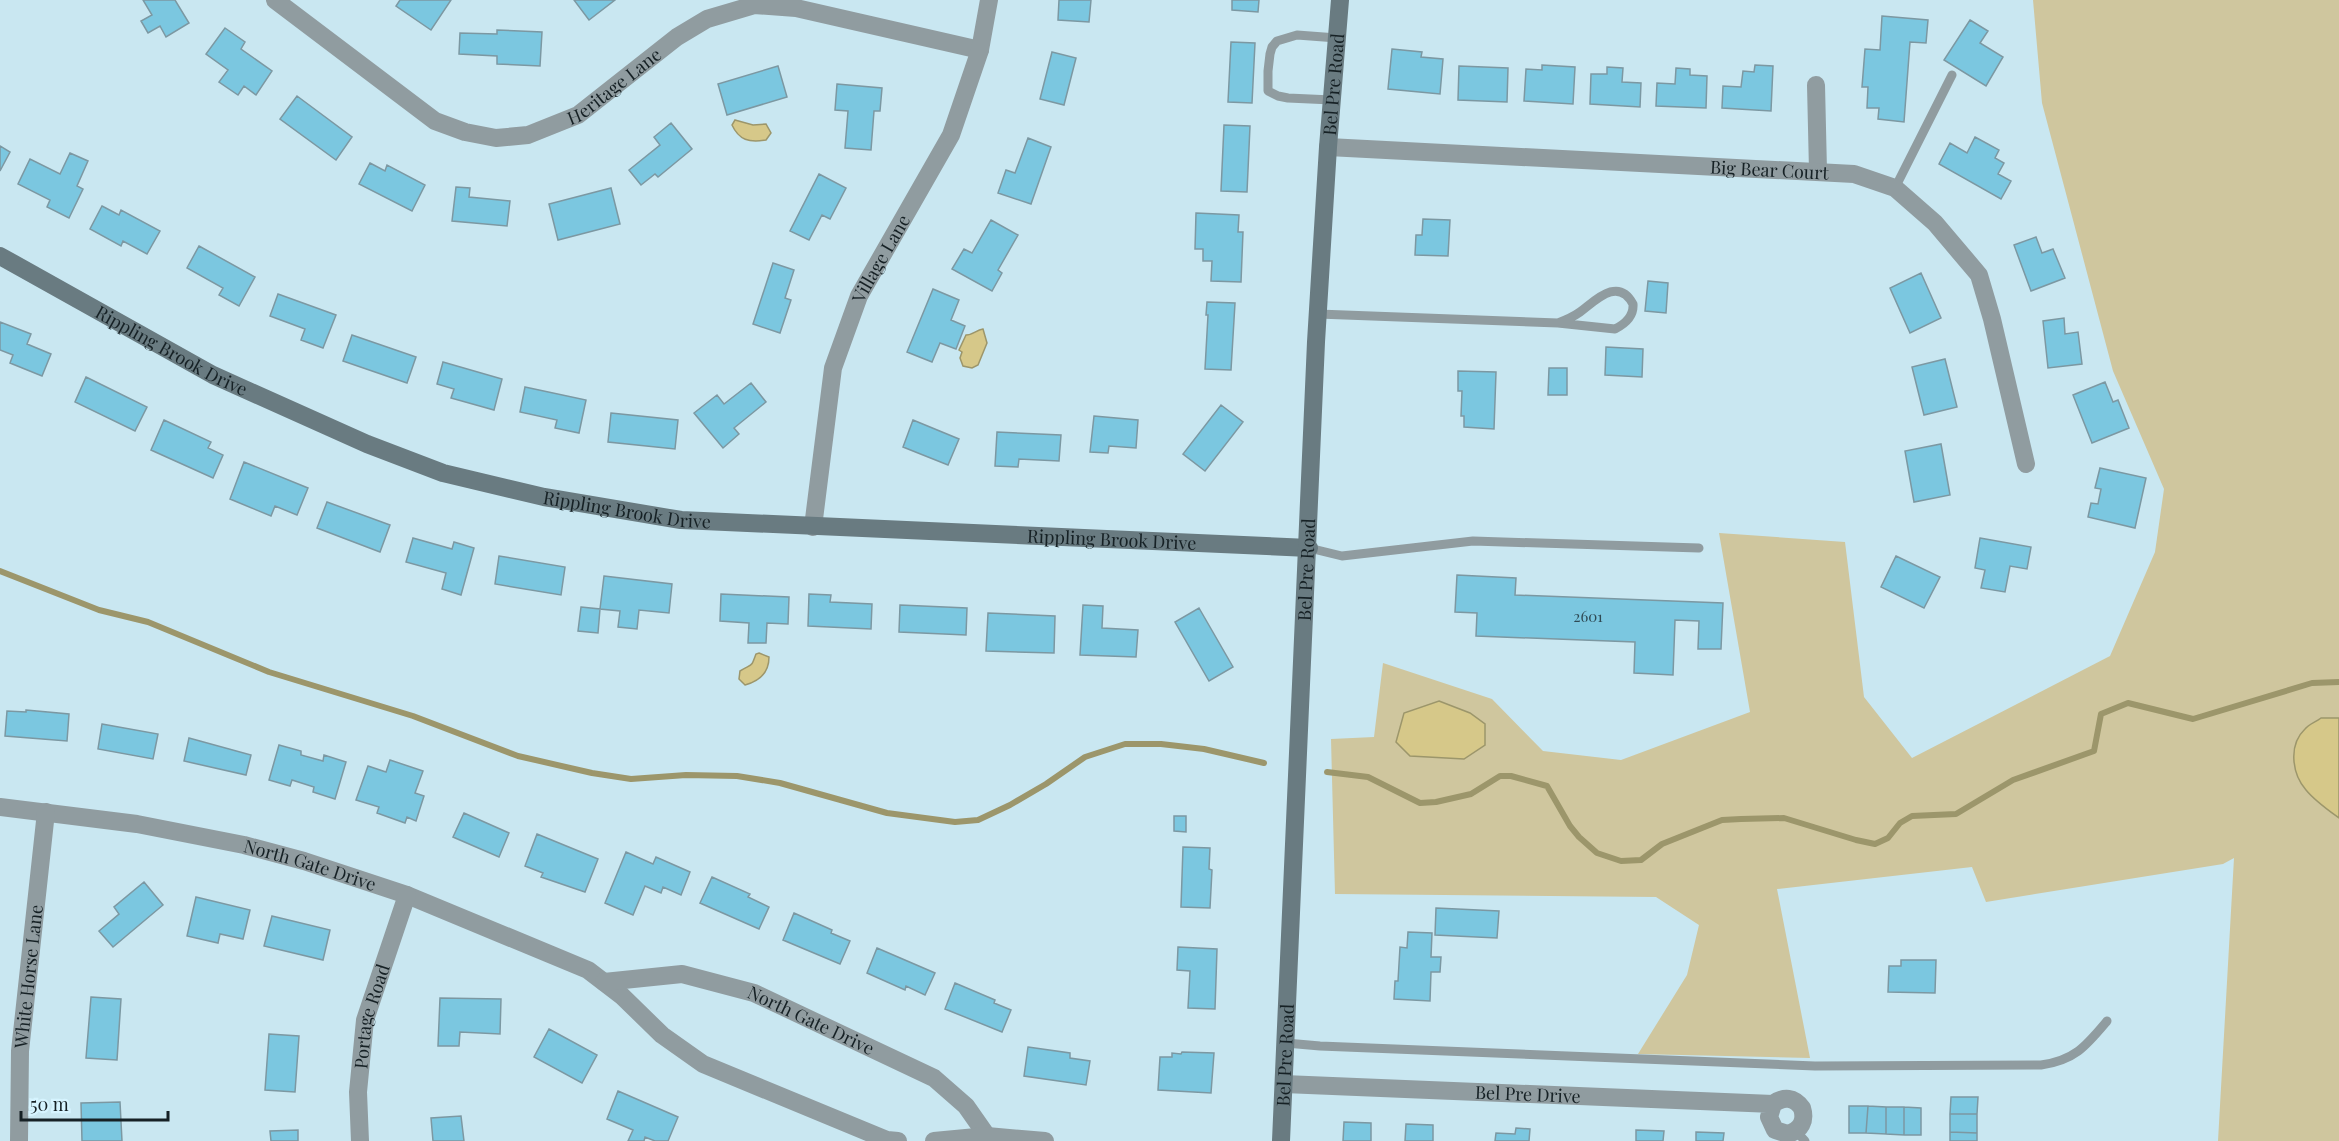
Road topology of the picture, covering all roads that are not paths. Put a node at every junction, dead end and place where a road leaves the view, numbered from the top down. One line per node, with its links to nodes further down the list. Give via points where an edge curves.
1 (275, 0): 5 (street, Heritage Lane, via 435,121 496,138 528,135 578,115 677,36 707,19 754,5 796,8)
2 (989, 0): 5 (street, Village Lane)
3 (1340, 0): 4 (street, Bel Pre Road)
4 (1337, 38): 8 (street, Bel Pre Road); 8 (lane, via 1297,35 1277,41 1272,47 1268,71 1268,91 1278,96)
5 (980, 50): 16 (street, Village Lane, via 951,135 859,296 833,368)
6 (1952, 75): 11 (lane)
7 (1816, 85): 10 (street)
8 (1332, 100): 9 (street, Bel Pre Road)
9 (1328, 147): 10 (street, Big Bear Court); 13 (street, Bel Pre Road)
10 (1818, 171): 11 (street, Big Bear Court, via 1854,174)
11 (1895, 188): 15 (street, Big Bear Court, via 1935,224 1979,275)
12 (0, 256): 16 (street, Rippling Brook Drive, via 213,375 367,444 443,472 544,497 681,520)
13 (1318, 314): 14 (lane); 17 (street, Bel Pre Road)
14 (1558, 323): 14 (lane, via 1607,292 1626,296 1633,304 1631,316 1615,328)
15 (2026, 464)
16 (813, 527): 17 (street, Rippling Brook Drive)
17 (1309, 548): 18 (lane, via 1342,556 1473,541); 24 (street, Bel Pre Road)
18 (1699, 548)
19 (0, 807): 20 (street, North Gate Drive)
20 (46, 812): 21 (street, North Gate Drive, via 137,824 244,845); 30 (street, White Horse Lane, via 20,1051)
21 (407, 895): 22 (street, North Gate Drive, via 588,970); 31 (street, Portage Road, via 365,1020 358,1092)
22 (604, 982): 28 (street, North Gate Drive, via 682,974 754,993 934,1078 966,1106); 32 (street, North Gate Drive, via 662,1035 703,1064 887,1140)
23 (2107, 1021): 24 (lane, via 2084,1048 2060,1062 2041,1065 1815,1066)
24 (1286, 1043): 25 (street, Bel Pre Road)
25 (1284, 1084): 26 (street, Bel Pre Drive); 35 (street, Bel Pre Road)
26 (1773, 1104): 27 (street, Bel Pre Drive, via 1769,1117); 29 (street, Bel Pre Drive, via 1785,1098 1798,1103 1804,1115)
27 (1774, 1135): 29 (street, Bel Pre Drive)
28 (987, 1136): 33 (street); 34 (street)
29 (1800, 1136)
30 (19, 1141)
31 (360, 1141)
32 (898, 1141)
33 (934, 1141)
34 (1045, 1141)
35 (1281, 1141)

